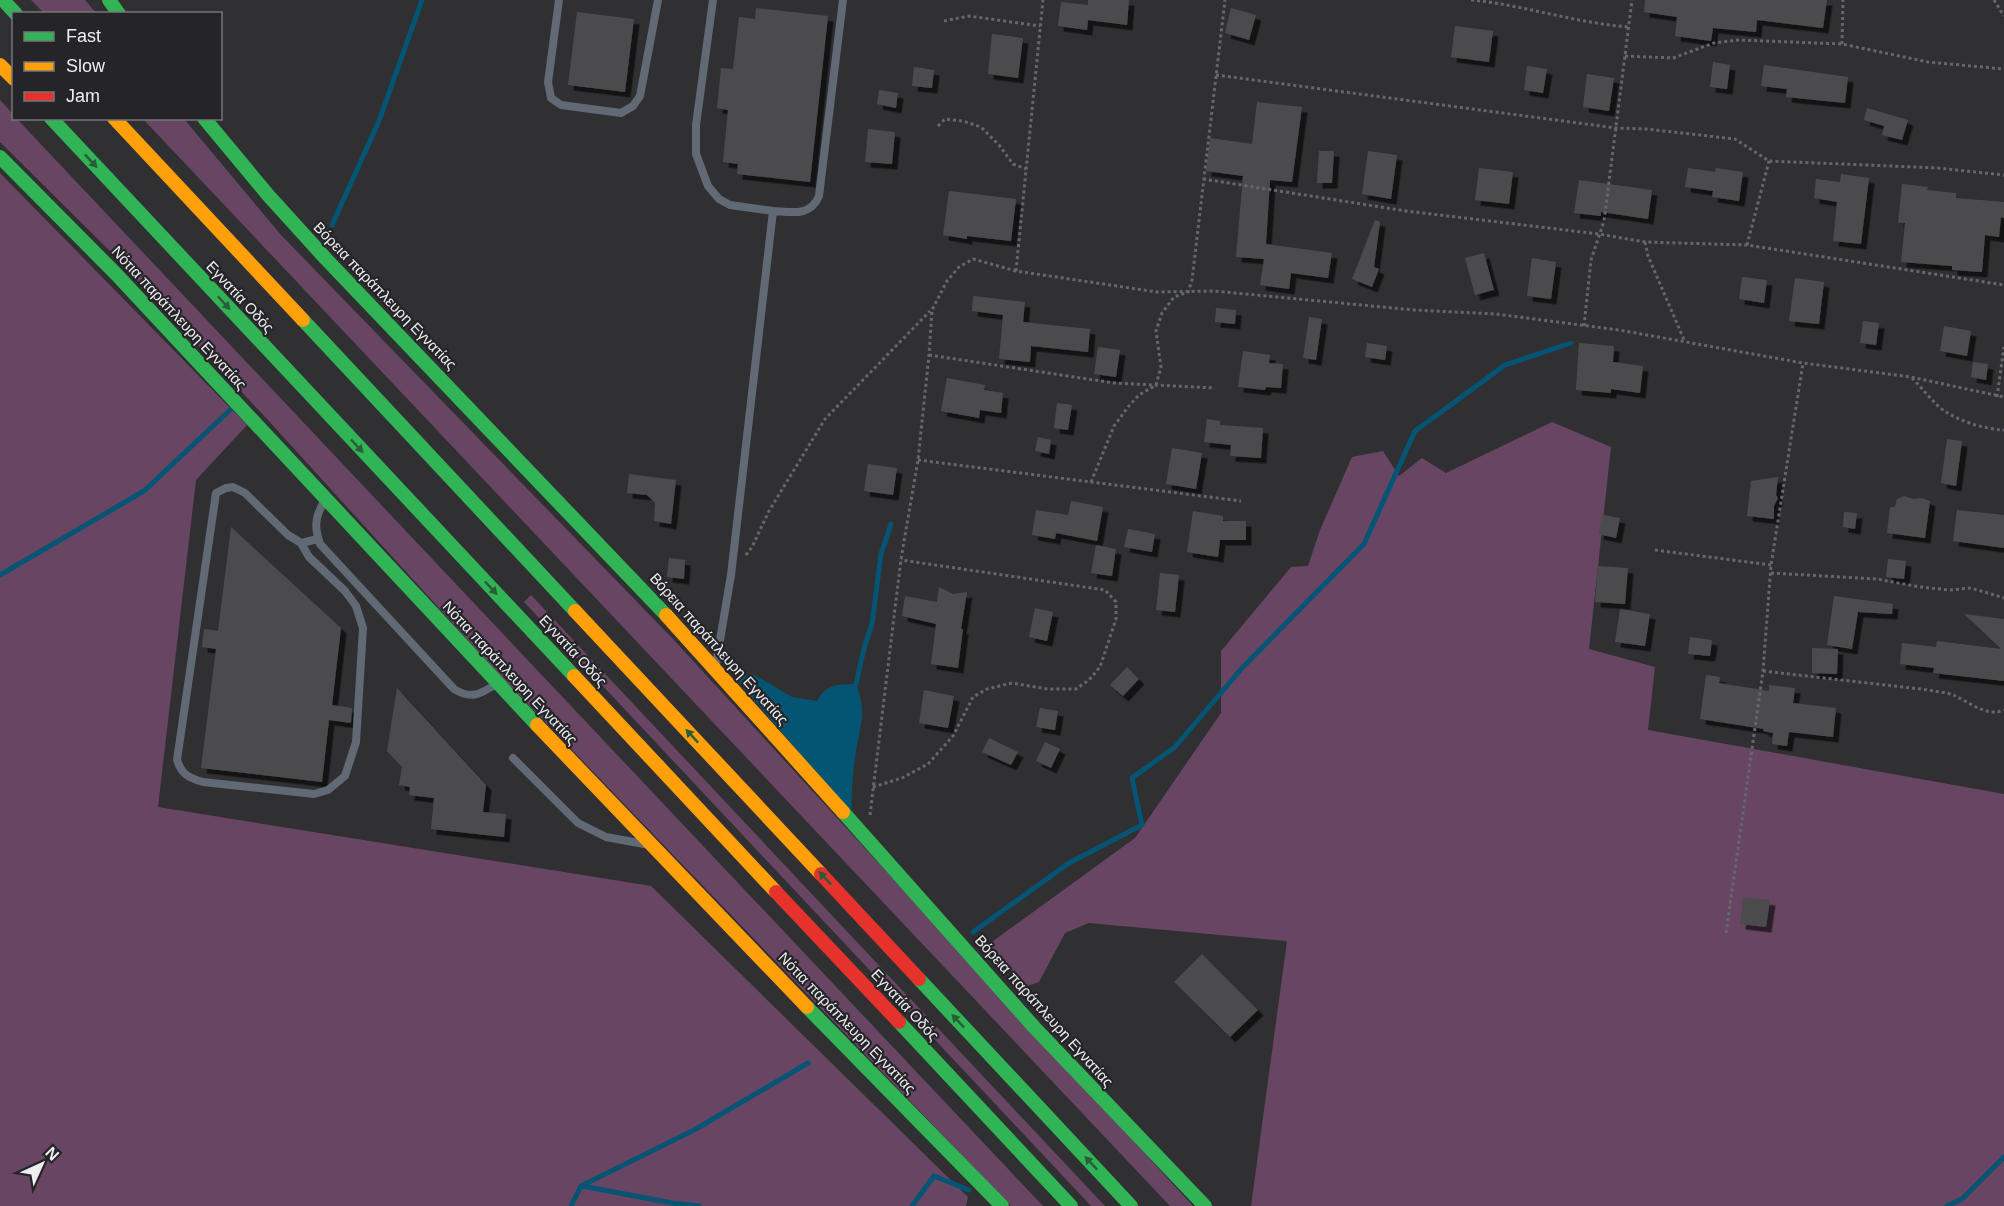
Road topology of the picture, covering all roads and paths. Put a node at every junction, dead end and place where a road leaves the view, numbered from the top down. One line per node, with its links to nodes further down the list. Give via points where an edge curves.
1 (3, 0): 13 (main road)
2 (108, 0): 14 (main road)
3 (559, 0): 4 (lane, via 548,82 551,98 561,105 621,112 633,106 640,96)
4 (658, 0)
5 (714, 0): 35 (lane, via 696,125 696,154 708,186 719,199 730,205)
6 (843, 0): 35 (lane, via 819,196 803,212)
7 (1043, 0): 17 (path)
8 (1225, 0): 23 (path)
9 (1471, 0): 18 (path)
10 (1632, 0): 18 (path)
11 (1843, 0): 19 (path)
12 (1994, 0): 15 (path)
13 (14, 12)
14 (117, 12)
15 (2004, 16)
16 (944, 21): 17 (path, via 969,16)
17 (1040, 26): 32 (path)
18 (1629, 27): 20 (path)
19 (1842, 44): 20 (path, via 1738,40 1714,43 1673,58); 22 (path, via 1928,62)
20 (1625, 56): 29 (path)
21 (0, 65): 24 (main road)
22 (2004, 69)
23 (1216, 75): 29 (path); 34 (path)
24 (12, 77)
25 (53, 120): 76 (main road, Εγνατία Οδός, one-way to 76)
26 (116, 120): 77 (main road, Εγνατία Οδός, one-way to 26)
27 (206, 120): 66 (main road, Βόρεια παράπλευρη Εγνατίας, via 326,259)
28 (938, 126): 32 (path, via 945,120 963,120 981,127 1013,164)
29 (1616, 128): 31 (path, via 1735,139); 36 (path)
30 (0, 157): 56 (main road, Νότια παράπλευρη Εγνατίας, via 117,275)
31 (1769, 161): 33 (path, via 1938,168); 38 (path)
32 (1026, 168): 39 (path)
33 (2004, 175)
34 (1203, 179): 36 (path, via 1406,211); 41 (path)
35 (773, 211): 64 (lane)
36 (1599, 234): 37 (path); 43 (path, via 1591,260)
37 (1645, 242): 38 (path); 44 (path)
38 (1747, 245): 40 (path)
39 (1016, 271): 41 (path, via 1157,292); 42 (path, via 973,259 947,280)
40 (2004, 285)
41 (1188, 292): 43 (path, via 1496,314); 49 (path, via 1174,297 1162,313 1156,331 1161,367)
42 (932, 310): 46 (path); 64 (path, via 825,419 769,511 752,547)
43 (1584, 326): 44 (path)
44 (1685, 342): 47 (path)
45 (2004, 347): 51 (path)
46 (929, 355): 49 (path, via 1114,383); 54 (path)
47 (1803, 363): 48 (path); 62 (path)
48 (1911, 377): 51 (path); 53 (path, via 1940,407 1964,420)
49 (1156, 385): 50 (path); 55 (path, via 1139,395 1114,426)
50 (1215, 388)
51 (1997, 397): 52 (path)
52 (2004, 397)
53 (2004, 430)
54 (918, 460): 55 (path); 61 (path)
55 (1091, 482): 57 (path)
56 (325, 499): 58 (lane, via 315,523); 68 (main road, Νότια παράπλευρη Εγνατίας)
57 (1241, 501)
58 (318, 539): 59 (lane); 68 (lane, via 454,689 472,695)
59 (301, 543): 59 (lane, via 245,493 233,487 216,493 177,760 181,771 192,778 314,794 328,790 345,776 356,742 363,628 356,606 309,557)
60 (1655, 550): 62 (path)
61 (901, 560): 71 (path); 71 (path, via 1105,590 1116,602 1116,619 1100,667 1076,689 1012,683 987,689 973,697 952,736 928,764)
62 (1771, 565): 63 (path)
63 (1771, 573): 65 (path, via 1878,579 1950,590 1971,588); 67 (path)
64 (731, 575): 66 (lane)
65 (2004, 598)
66 (716, 669): 72 (main road, Βόρεια παράπλευρη Εγνατίας)
67 (1763, 671): 69 (path, via 1940,692 1980,709); 74 (path)
68 (497, 683): 73 (main road, Νότια παράπλευρη Εγνατίας)
69 (2004, 710)
70 (513, 758): 73 (lane, via 579,823 606,837)
71 (873, 787): 72 (path)
72 (868, 840): 78 (main road, Βόρεια παράπλευρη Εγνατίας, via 1034,1027)
73 (652, 845): 75 (main road, Νότια παράπλευρη Εγνατίας)
74 (1726, 933)
75 (1002, 1206)
76 (1071, 1206)
77 (1131, 1206)
78 (1205, 1206)

